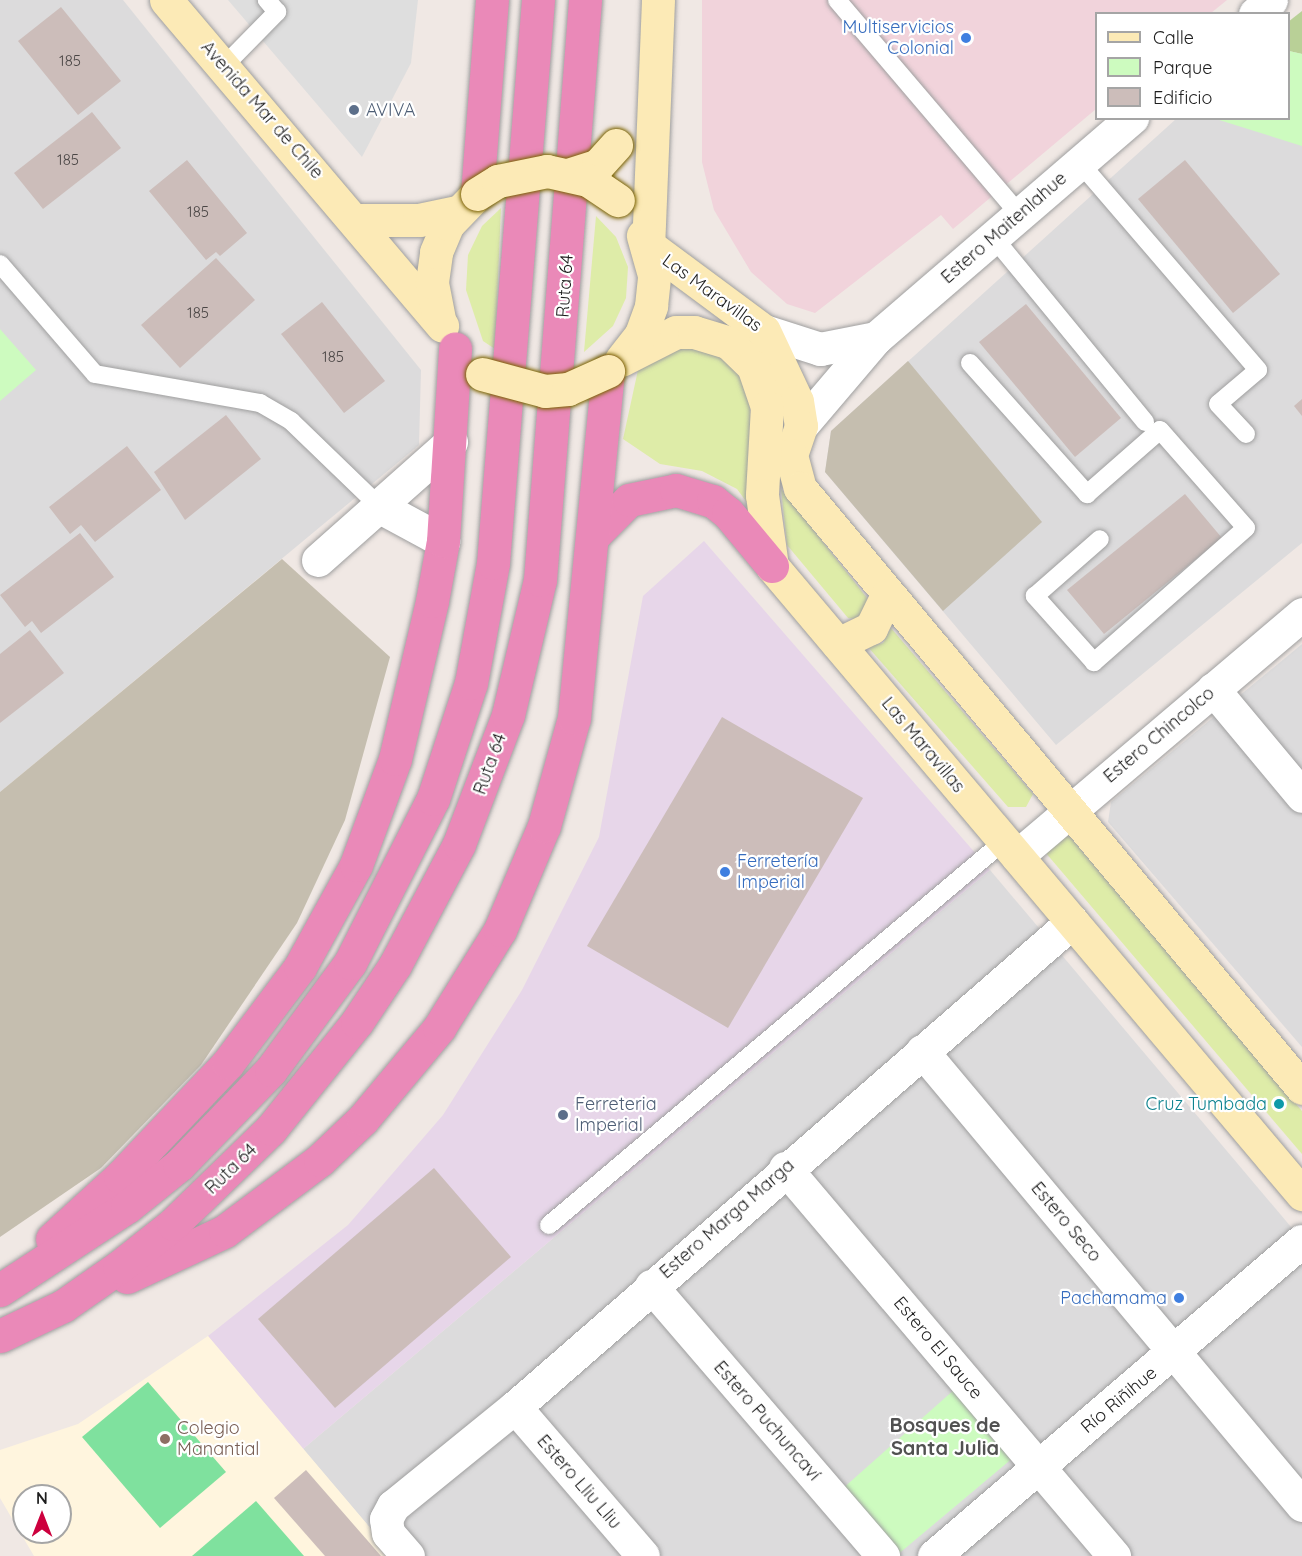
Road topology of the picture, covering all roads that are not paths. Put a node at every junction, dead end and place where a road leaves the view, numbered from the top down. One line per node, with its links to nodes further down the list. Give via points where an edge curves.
1 (166, 0): 10 (street, Avenida Mar de Chile)
2 (267, 0): 10 (lane, via 277,12)
3 (492, 0): 15 (highway)
4 (538, 0): 52 (highway, via 493,563 471,683 433,799 350,963 271,1070 195,1149 127,1207)
5 (585, 0): 53 (highway, Ruta 64, via 549,512 526,648 485,780 449,865 395,965 316,1077 271,1129 173,1224)
6 (658, 0): 11 (street)
7 (837, 0): 16 (lane)
8 (1271, 0): 9 (street)
9 (1257, 12)
10 (224, 66): 17 (street, Avenida Mar de Chile)
11 (651, 87): 14 (street, bridge, via 616,145 598,165); 19 (street)
12 (1130, 120): 13 (street, Estero Maitenlahue)
13 (1080, 163): 16 (street, Estero Maitenlahue); 29 (lane, via 1258,369 1218,404)
14 (571, 174): 15 (street, bridge, via 522,173); 19 (street, bridge, via 618,200)
15 (467, 203): 17 (street, via 419,220); 22 (street, via 433,267)
16 (1020, 214): 18 (street, Estero Maitenlahue)
17 (357, 220): 22 (street, Avenida Mar de Chile)
18 (994, 238): 23 (street, Estero Maitenlahue); 27 (lane)
19 (648, 245): 21 (street, Las Maravillas); 25 (street, via 654,275 651,306 641,334)
20 (0, 264): 31 (lane, via 95,374 260,403 304,432)
21 (765, 331): 23 (street, Estero Maitenlahue, via 820,349); 28 (street, Las Maravillas, via 790,376)
22 (449, 337): 26 (street, Avenida Mar de Chile); 30 (highway)
23 (876, 338): 28 (street, Estero Maitenlahue)
24 (970, 363): 33 (lane, via 1087,494 1160,430 1246,528 1094,662 1035,596)
25 (616, 365): 26 (street, Las Maravillas, bridge, via 568,389 545,391); 32 (highway); 36 (street, Las Maravillas, via 676,332 694,332 729,343 753,366 767,407 762,495)
26 (482, 374)
27 (1145, 422)
28 (801, 426): 37 (street, via 791,455 795,478)
29 (1246, 434)
30 (451, 442): 31 (street); 34 (highway)
31 (380, 507): 34 (street); 35 (street)
32 (594, 535): 36 (highway, via 629,500 676,490 713,501 728,513); 53 (highway, via 574,718 561,773 500,930 439,1028 363,1119 273,1197 225,1231)
33 (1100, 539)
34 (443, 541): 52 (highway, via 392,770 356,865 300,967 220,1071 120,1177)
35 (318, 560)
36 (772, 566): 39 (street, Las Maravillas)
37 (887, 595): 39 (street, via 871,627); 42 (street)
38 (1302, 614): 40 (street, Estero Chincolco)
39 (838, 644): 43 (street, Las Maravillas)
40 (1213, 689): 41 (street); 42 (street, Estero Chincolco)
41 (1302, 796)
42 (1070, 812): 43 (street, Estero Chincolco); 46 (street)
43 (1011, 849): 44 (street, Las Maravillas); 49 (lane)
44 (1072, 922): 45 (street, Estero Marga Marga); 48 (street, Las Maravillas)
45 (922, 1051): 47 (street, Estero Marga Marga); 55 (street, Estero Seco)
46 (1302, 1088)
47 (785, 1168): 51 (street, Estero Marga Marga); 57 (street, Estero El Sauce)
48 (1302, 1194)
49 (549, 1225)
50 (1302, 1241): 55 (street, Río Riñihue)
51 (651, 1286): 56 (street, Estero Marga Marga); 61 (street, Estero Puchuncaví)
52 (0, 1289)
53 (63, 1306): 54 (highway, Ruta 64)
54 (0, 1336)
55 (1176, 1353): 57 (street, Río Riñihue); 58 (street, Estero Seco)
56 (515, 1407): 59 (street, Estero Marga Marga, via 393,1506 386,1519 388,1533); 60 (street, Estero Lliu Lliu)
57 (1039, 1467): 62 (street, Río Riñihue); 63 (street, Estero El Sauce)
58 (1302, 1505)
59 (408, 1556)
60 (643, 1556)
61 (883, 1556)
62 (934, 1556)
63 (1114, 1556)

